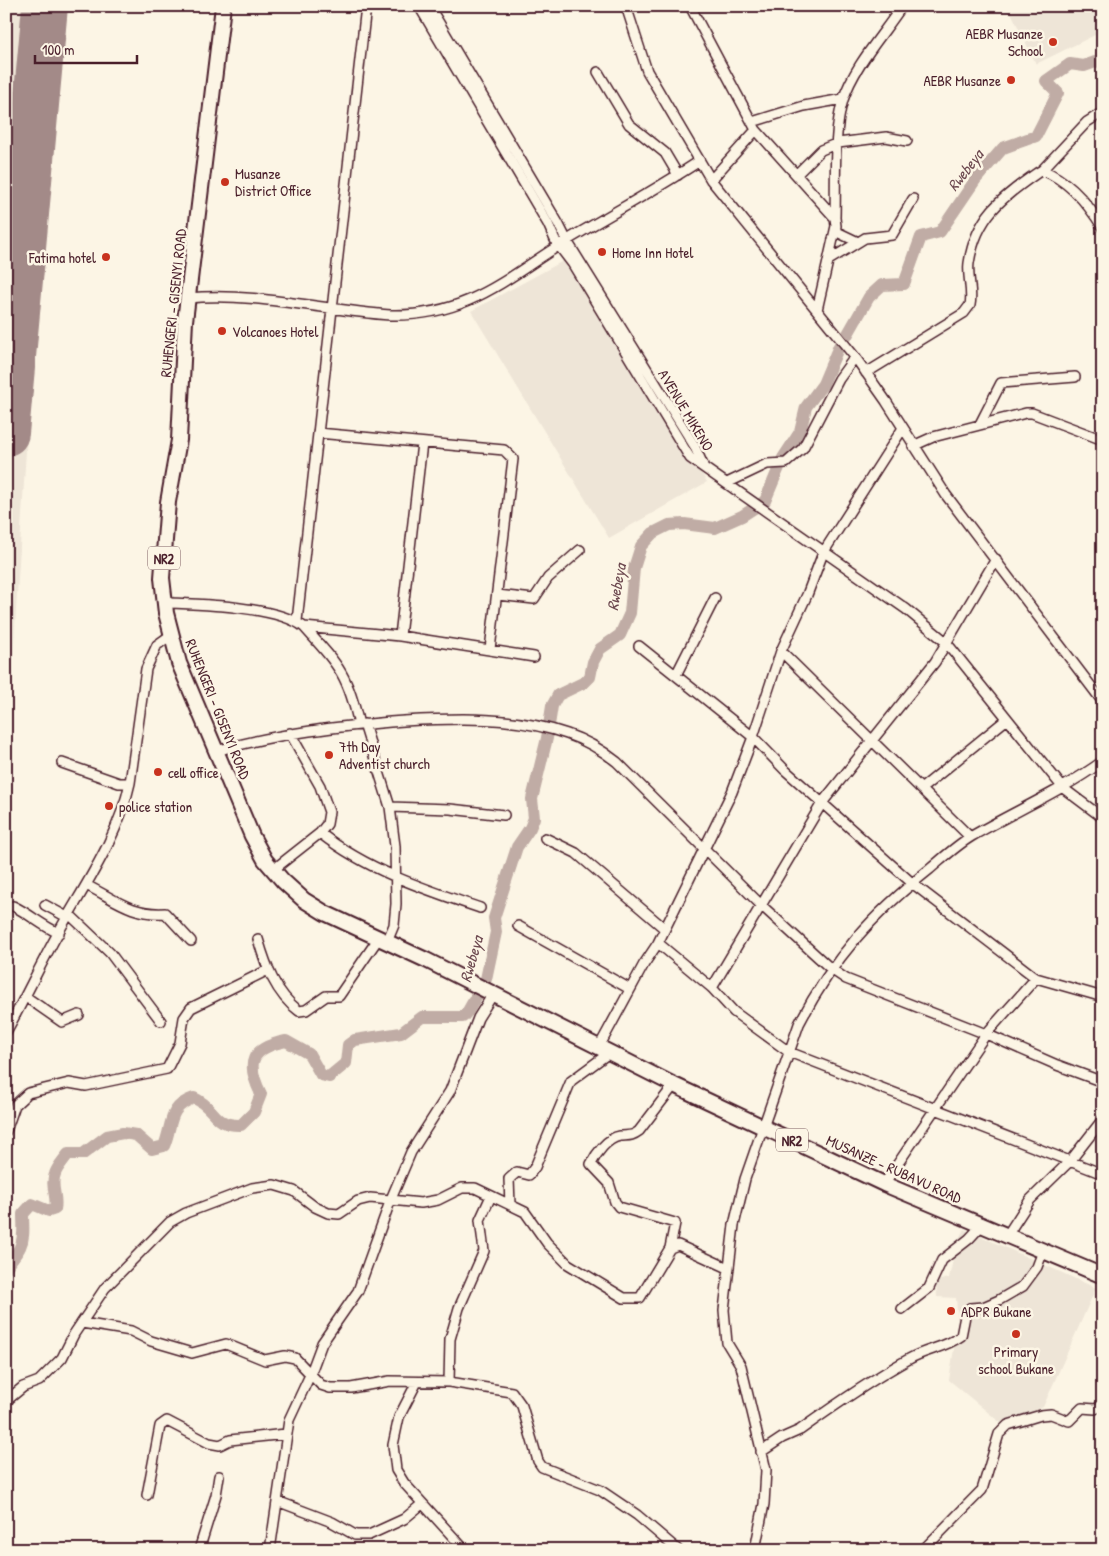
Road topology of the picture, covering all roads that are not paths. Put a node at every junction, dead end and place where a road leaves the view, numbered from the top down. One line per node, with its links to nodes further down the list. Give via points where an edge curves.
1 (223, 6): 26 (highway, RUHENGERI - GISENYI ROAD / NR2)
2 (366, 6): 27 (street)
3 (418, 6): 24 (street, AVENUE MIKENO, via 548,224)
4 (429, 6): 24 (street, AVENUE MIKENO, via 558,223)
5 (626, 6): 14 (street, via 647,71)
6 (690, 6): 11 (street)
7 (902, 6): 9 (street, via 856,72)
8 (598, 72): 17 (street, via 629,124 665,153)
9 (843, 100): 11 (street, via 804,106); 13 (street)
10 (1103, 112): 15 (street, via 1087,122)
11 (754, 126): 16 (street); 18 (street)
12 (907, 141): 13 (street, via 886,136)
13 (838, 143): 16 (street, via 821,150); 20 (street)
14 (698, 162): 17 (street); 18 (street)
15 (1042, 170): 21 (street, via 1082,199); 30 (street, via 1005,195 980,226 969,264 970,305 964,313)
16 (797, 174): 20 (street)
17 (678, 175): 24 (street)
18 (711, 180): 28 (street)
19 (913, 199): 23 (street, via 892,235 872,236)
20 (834, 218): 22 (street)
21 (1102, 222)
22 (835, 231): 23 (street); 25 (street)
23 (858, 242): 25 (street)
24 (563, 243): 27 (street, via 484,294 442,311 390,315); 38 (street, AVENUE MIKENO, via 690,458)
25 (829, 260): 28 (street)
26 (188, 298): 27 (street, via 222,296); 44 (highway, RUHENGERI - GISENYI ROAD / NR2, via 179,440 168,502 162,578)
27 (332, 307): 34 (street)
28 (817, 310): 29 (street)
29 (855, 357): 30 (street); 38 (street, via 839,379 803,448 786,463 771,464)
30 (866, 373): 33 (street)
31 (1075, 377): 32 (street, via 1001,383)
32 (980, 424): 35 (street, via 1032,413); 37 (street)
33 (902, 428): 37 (street); 40 (street)
34 (318, 433): 36 (street); 45 (street)
35 (1103, 440)
36 (422, 443): 42 (street, via 504,450 513,459); 48 (street)
37 (913, 446): 41 (street)
38 (727, 483): 40 (street, AVENUE MIKENO)
39 (580, 550): 42 (street, via 544,582 534,599)
40 (823, 553): 49 (street, AVENUE MIKENO, via 906,609); 52 (street)
41 (996, 559): 49 (street); 55 (street)
42 (497, 595): 51 (street)
43 (715, 598): 54 (street)
44 (164, 603): 45 (street, via 250,609); 47 (highway, RUHENGERI - GISENYI ROAD / NR2)
45 (296, 621): 46 (street)
46 (304, 627): 48 (street); 57 (street, via 338,664)
47 (171, 635): 61 (highway, RUHENGERI - GISENYI ROAD / NR2); 64 (street, via 157,644 146,670)
48 (400, 636): 51 (street)
49 (946, 642): 56 (street, AVENUE MIKENO); 60 (street, via 935,662)
50 (639, 646): 54 (street)
51 (490, 649): 53 (street)
52 (780, 651): 59 (street); 60 (street)
53 (534, 657)
54 (676, 675): 59 (street)
55 (1103, 702)
56 (1006, 719): 65 (street, AVENUE MIKENO); 66 (street)
57 (361, 724): 58 (street); 68 (street); 74 (street, via 455,718 535,726 568,734 600,749 617,762)
58 (290, 733): 61 (street); 71 (street, via 328,806 327,824)
59 (753, 737): 67 (street); 74 (street, via 732,792)
60 (872, 740): 66 (street); 67 (street)
61 (216, 751): 75 (highway, RUHENGERI - GISENYI ROAD / NR2, via 252,836)
62 (1103, 761): 65 (street)
63 (62, 763): 64 (street, via 118,783)
64 (130, 783): 78 (street, via 121,814)
65 (1063, 788): 70 (street, AVENUE MIKENO); 72 (street)
66 (921, 789): 72 (street)
67 (822, 803): 77 (street); 80 (street)
68 (390, 807): 69 (street); 76 (street)
69 (504, 815)
70 (1103, 818)
71 (320, 833): 75 (street); 76 (street, via 356,858)
72 (970, 837): 77 (street)
73 (545, 838): 85 (street, via 576,853)
74 (705, 848): 80 (street); 85 (street)
75 (273, 870): 89 (highway, RUHENGERI - GISENYI ROAD / NR2, via 304,900)
76 (395, 877): 82 (street); 89 (street, via 394,925)
77 (912, 883): 91 (street, via 882,908); 93 (street)
78 (88, 886): 83 (street); 88 (street, via 135,911 165,913)
79 (45, 905): 83 (street)
80 (761, 905): 91 (street); 94 (street)
81 (13, 906): 86 (street, via 30,914 43,927)
82 (480, 908)
83 (68, 916): 86 (street); 100 (street, via 110,952)
84 (518, 926): 95 (street)
85 (665, 929): 90 (street)
86 (59, 933): 97 (street)
87 (258, 939): 92 (street)
88 (191, 940)
89 (382, 940): 92 (street, via 339,996 326,996 306,1010 299,1011 291,1004 276,987); 96 (highway, RUHENGERI - GISENYI ROAD / NR2)
90 (658, 943): 94 (street); 95 (street)
91 (831, 969): 102 (street, via 864,987); 104 (street, via 799,1024)
92 (268, 970): 107 (street, via 191,1008 184,1018 180,1043 167,1069 86,1086 69,1083 40,1089)
93 (1036, 978): 98 (street); 102 (street)
94 (712, 988): 104 (street, via 734,1012)
95 (630, 989): 103 (street)
96 (490, 993): 103 (highway, MUSANZE - RUBAVU ROAD / NR2); 116 (street, via 450,1091 411,1152)
97 (26, 997): 99 (street, via 62,1022); 101 (street)
98 (1103, 997)
99 (79, 1014)
100 (161, 1021)
101 (6, 1032)
102 (986, 1034): 105 (street, via 1056,1066); 108 (street)
103 (604, 1050): 106 (highway, MUSANZE - RUBAVU ROAD / NR2); 117 (street, via 571,1082 535,1167 529,1175 517,1172 509,1179)
104 (789, 1052): 108 (street); 110 (street)
105 (1103, 1082)
106 (674, 1085): 110 (highway, MUSANZE - RUBAVU ROAD / NR2); 120 (street, via 639,1131 632,1136 613,1138 596,1154 591,1164 609,1183 619,1207 675,1223)
107 (11, 1103): 111 (street)
108 (935, 1110): 112 (street); 114 (street)
109 (1103, 1119): 112 (street)
110 (763, 1128): 114 (highway, MUSANZE - RUBAVU ROAD / NR2); 122 (street, via 745,1178)
111 (6, 1131)
112 (1071, 1160): 113 (street); 119 (street, via 1030,1200)
113 (1103, 1174)
114 (884, 1184): 118 (highway, MUSANZE - RUBAVU ROAD / NR2)
115 (491, 1196): 116 (street, via 475,1188 462,1188 438,1200 421,1203); 117 (street); 128 (street, via 480,1220 484,1251 459,1308 450,1339)
116 (390, 1199): 125 (street, via 370,1198 358,1201 339,1214 328,1213 294,1191 274,1186 252,1188 186,1213 170,1222 117,1274); 126 (street, via 358,1291 322,1343)
117 (510, 1205): 120 (street, via 525,1212 547,1243 568,1264 624,1298 640,1298)
118 (980, 1226): 119 (highway, MUSANZE - RUBAVU ROAD / NR2); 124 (street, via 942,1260 930,1288)
119 (1006, 1237): 121 (highway, MUSANZE - RUBAVU ROAD / NR2)
120 (670, 1248): 122 (street, via 678,1245)
121 (1043, 1251): 123 (highway, MUSANZE - RUBAVU ROAD / NR2); 132 (street, via 1037,1267 1023,1286 991,1304 970,1308 966,1312 961,1336 950,1344 910,1358 800,1430)
122 (728, 1268): 132 (street, via 724,1310 728,1344 741,1366)
123 (1103, 1276)
124 (902, 1309)
125 (82, 1323): 126 (street, via 131,1331 151,1341 192,1353 226,1344 265,1360 285,1356 295,1358); 129 (street, via 62,1358 39,1381 22,1387)
126 (310, 1375): 127 (street, via 330,1388 390,1381); 131 (street)
127 (417, 1382): 128 (street); 136 (street, via 399,1417 393,1446 396,1470)
128 (449, 1382): 140 (street, via 512,1392 522,1406 542,1467 600,1490 637,1515)
129 (6, 1401)
130 (1103, 1406): 142 (street, via 1082,1408 1068,1421 1051,1414 1008,1425 998,1434 982,1490)
131 (286, 1434): 134 (street, via 230,1440 220,1445 209,1443 167,1421 160,1426); 135 (street)
132 (760, 1452): 141 (street, via 766,1470 764,1504)
133 (219, 1476): 137 (street)
134 (147, 1495)
135 (277, 1501): 136 (street, via 332,1522 354,1535 369,1535 404,1519); 138 (street)
136 (422, 1504): 139 (street)
137 (199, 1550)
138 (270, 1550)
139 (465, 1550)
140 (678, 1550)
141 (755, 1550)
142 (923, 1550)

